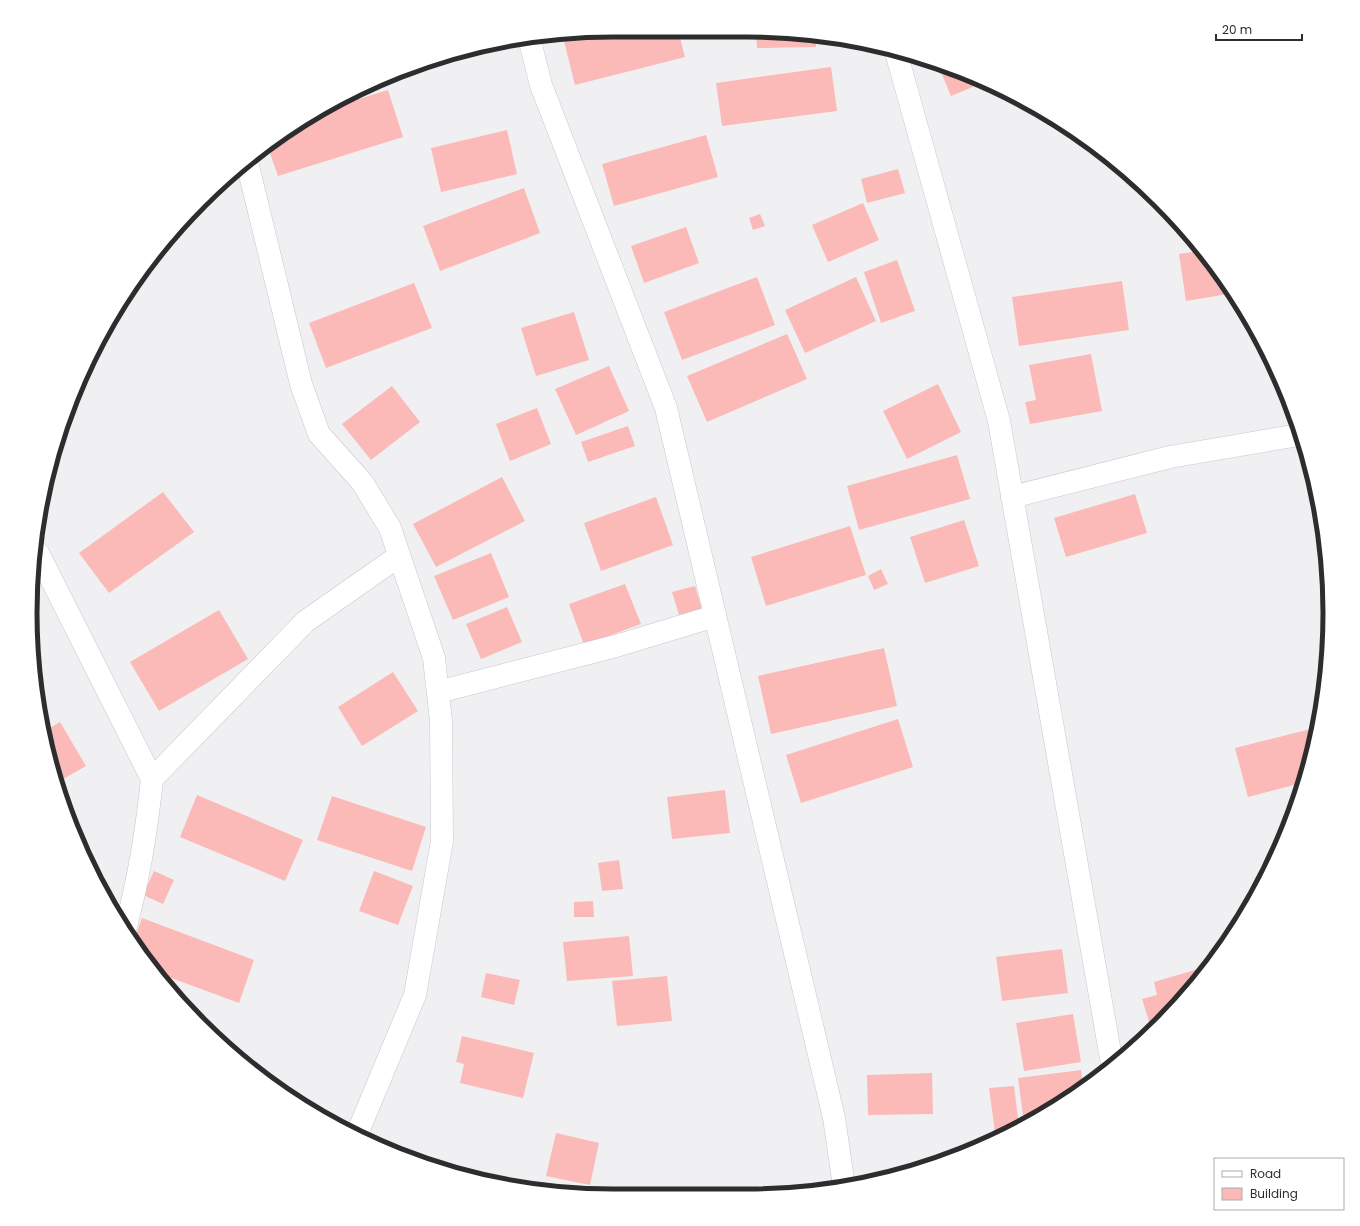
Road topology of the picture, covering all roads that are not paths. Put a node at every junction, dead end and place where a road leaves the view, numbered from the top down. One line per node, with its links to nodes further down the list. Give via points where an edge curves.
1 (530, 43): 8 (street, via 541,84 666,408)
2 (898, 57): 5 (street, via 999,421)
3 (248, 167): 6 (street, via 301,384 319,434 362,482 390,528)
4 (1294, 436): 5 (street, via 1170,457)
5 (1012, 496): 12 (street)
6 (399, 556): 9 (street, via 434,658); 10 (street, via 306,621)
7 (40, 557): 10 (street)
8 (715, 616): 9 (street, via 616,646); 14 (street, via 834,1118)
9 (438, 692): 13 (street, via 441,721 442,841 415,995)
10 (152, 779): 11 (street, via 146,828)
11 (127, 922)
12 (1111, 1059)
13 (359, 1130)
14 (843, 1181)

